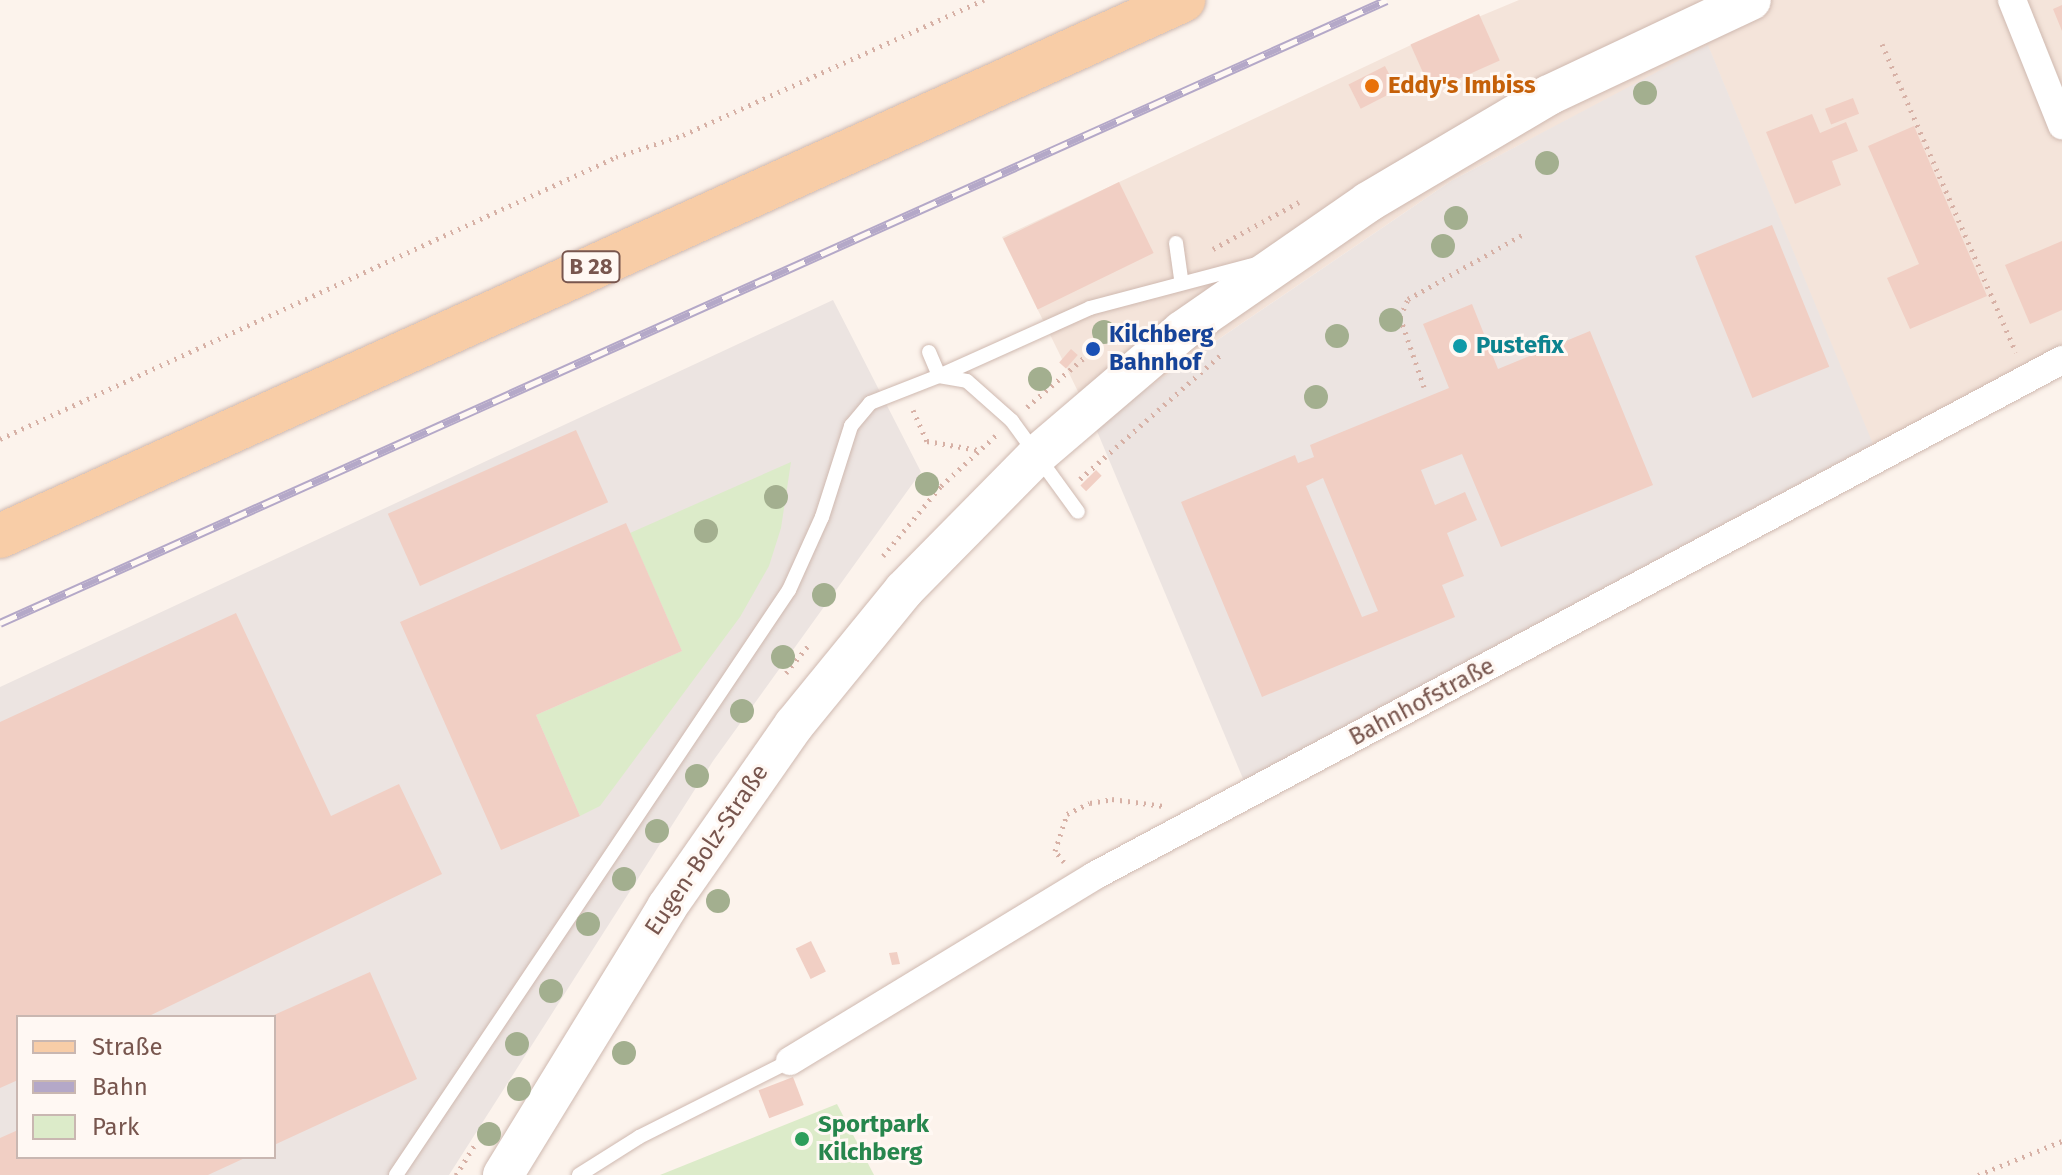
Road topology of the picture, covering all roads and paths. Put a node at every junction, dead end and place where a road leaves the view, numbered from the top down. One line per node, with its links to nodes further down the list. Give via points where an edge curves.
1 (984, 0): 18 (path, via 683,135 616,157)
2 (1183, 0): 23 (main road, B 28)
3 (1751, 0): 9 (street, via 1515,114)
4 (2012, 0): 6 (street)
5 (1882, 44): 15 (path)
6 (2062, 125)
7 (1524, 234): 17 (path, via 1408,299 1402,326)
8 (1176, 243): 10 (lane)
9 (1284, 258): 10 (lane); 20 (street, via 1172,339)
10 (1181, 280): 14 (lane, via 1090,308)
11 (929, 352): 14 (lane)
12 (1223, 353): 21 (path)
13 (2062, 360): 15 (street, Bahnhofstraße)
14 (939, 376): 16 (lane); 20 (lane, via 967,381 985,393)
15 (2027, 379): 24 (street, Bahnhofstraße)
16 (902, 387): 19 (path, via 927,441); 28 (lane, via 870,403 851,426 822,517 789,590)
17 (1424, 387)
18 (0, 439)
19 (979, 450)
20 (1037, 455): 21 (lane); 29 (street, Eugen-Bolz-Straße, via 942,548 829,678 667,907)
21 (1064, 493): 22 (lane)
22 (1078, 512)
23 (0, 536)
24 (1226, 805): 25 (street, Bahnhofstraße); 25 (path, via 1176,808 1112,799 1067,814 1055,851 1061,860)
25 (1094, 876): 26 (street, Bahnhofstraße)
26 (790, 1061): 30 (lane, via 639,1137)
27 (2062, 1141): 31 (path)
28 (396, 1175)
29 (503, 1175)
30 (579, 1175)
31 (1978, 1175)

